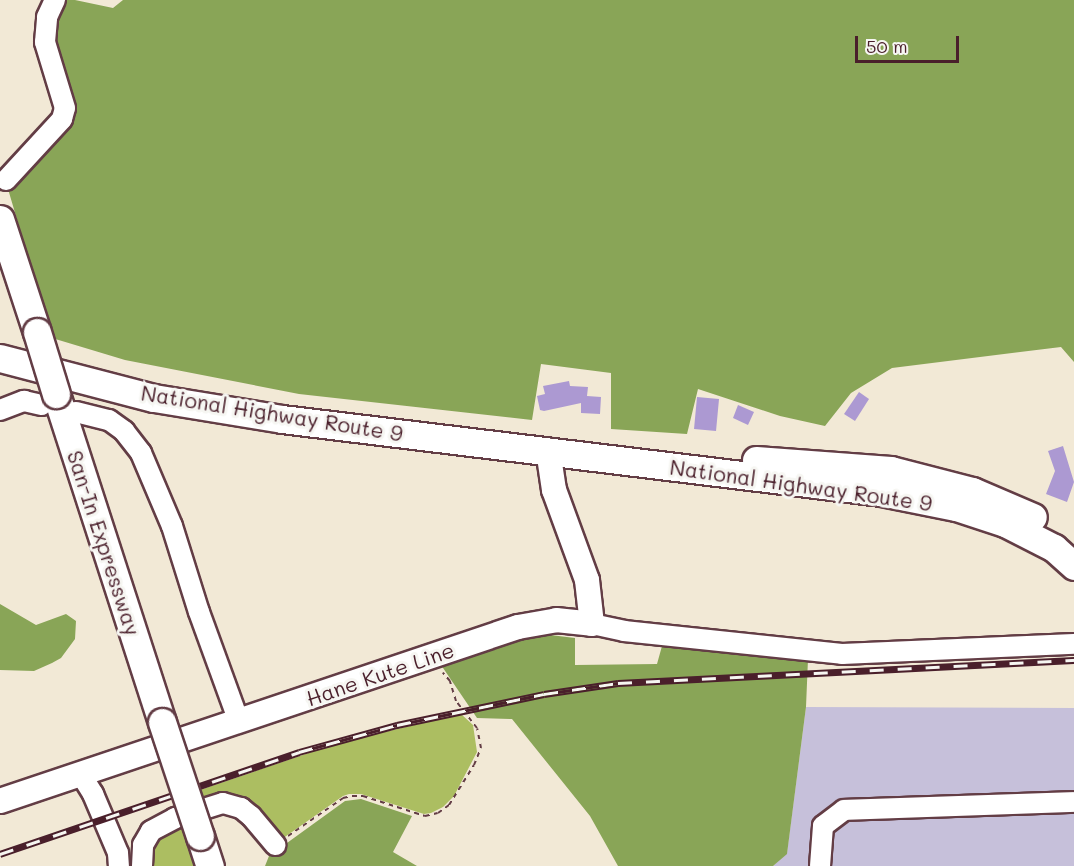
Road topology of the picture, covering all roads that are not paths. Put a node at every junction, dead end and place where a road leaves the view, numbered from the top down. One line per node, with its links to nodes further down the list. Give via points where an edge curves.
1 (55, 0): 2 (street, via 47,17 45,42 65,108 62,119)
2 (6, 180)
3 (0, 219): 5 (highway, San-In Expressway, bridge)
4 (0, 358): 7 (highway, National Highway Route 9, via 154,398 282,419)
5 (58, 404): 6 (street, via 24,401); 12 (street, via 109,420 124,431 141,453 172,526); 19 (highway, San-In Expressway, bridge)
6 (0, 410)
7 (548, 450): 8 (highway, National Highway Route 9, via 694,455 891,470 972,491 1011,506); 9 (highway, National Highway Route 9, via 881,492 956,507 1015,528 1054,548); 10 (main road, via 554,490 587,580)
8 (1074, 542)
9 (1074, 566)
10 (592, 624): 11 (street, via 624,632 842,654); 12 (main road, Hane Kute Line, via 556,620 518,627)
11 (1074, 644)
12 (239, 722): 13 (main road, Hane Kute Line)
13 (80, 773): 14 (main road, Hane Kute Line); 17 (street, via 118,853)
14 (0, 801)
15 (1074, 802): 20 (street, via 844,810 823,826)
16 (275, 845): 18 (street, via 251,816 241,808 223,803 175,818 151,831 143,845)
17 (118, 866)
18 (142, 866)
19 (210, 866)
20 (820, 866)

